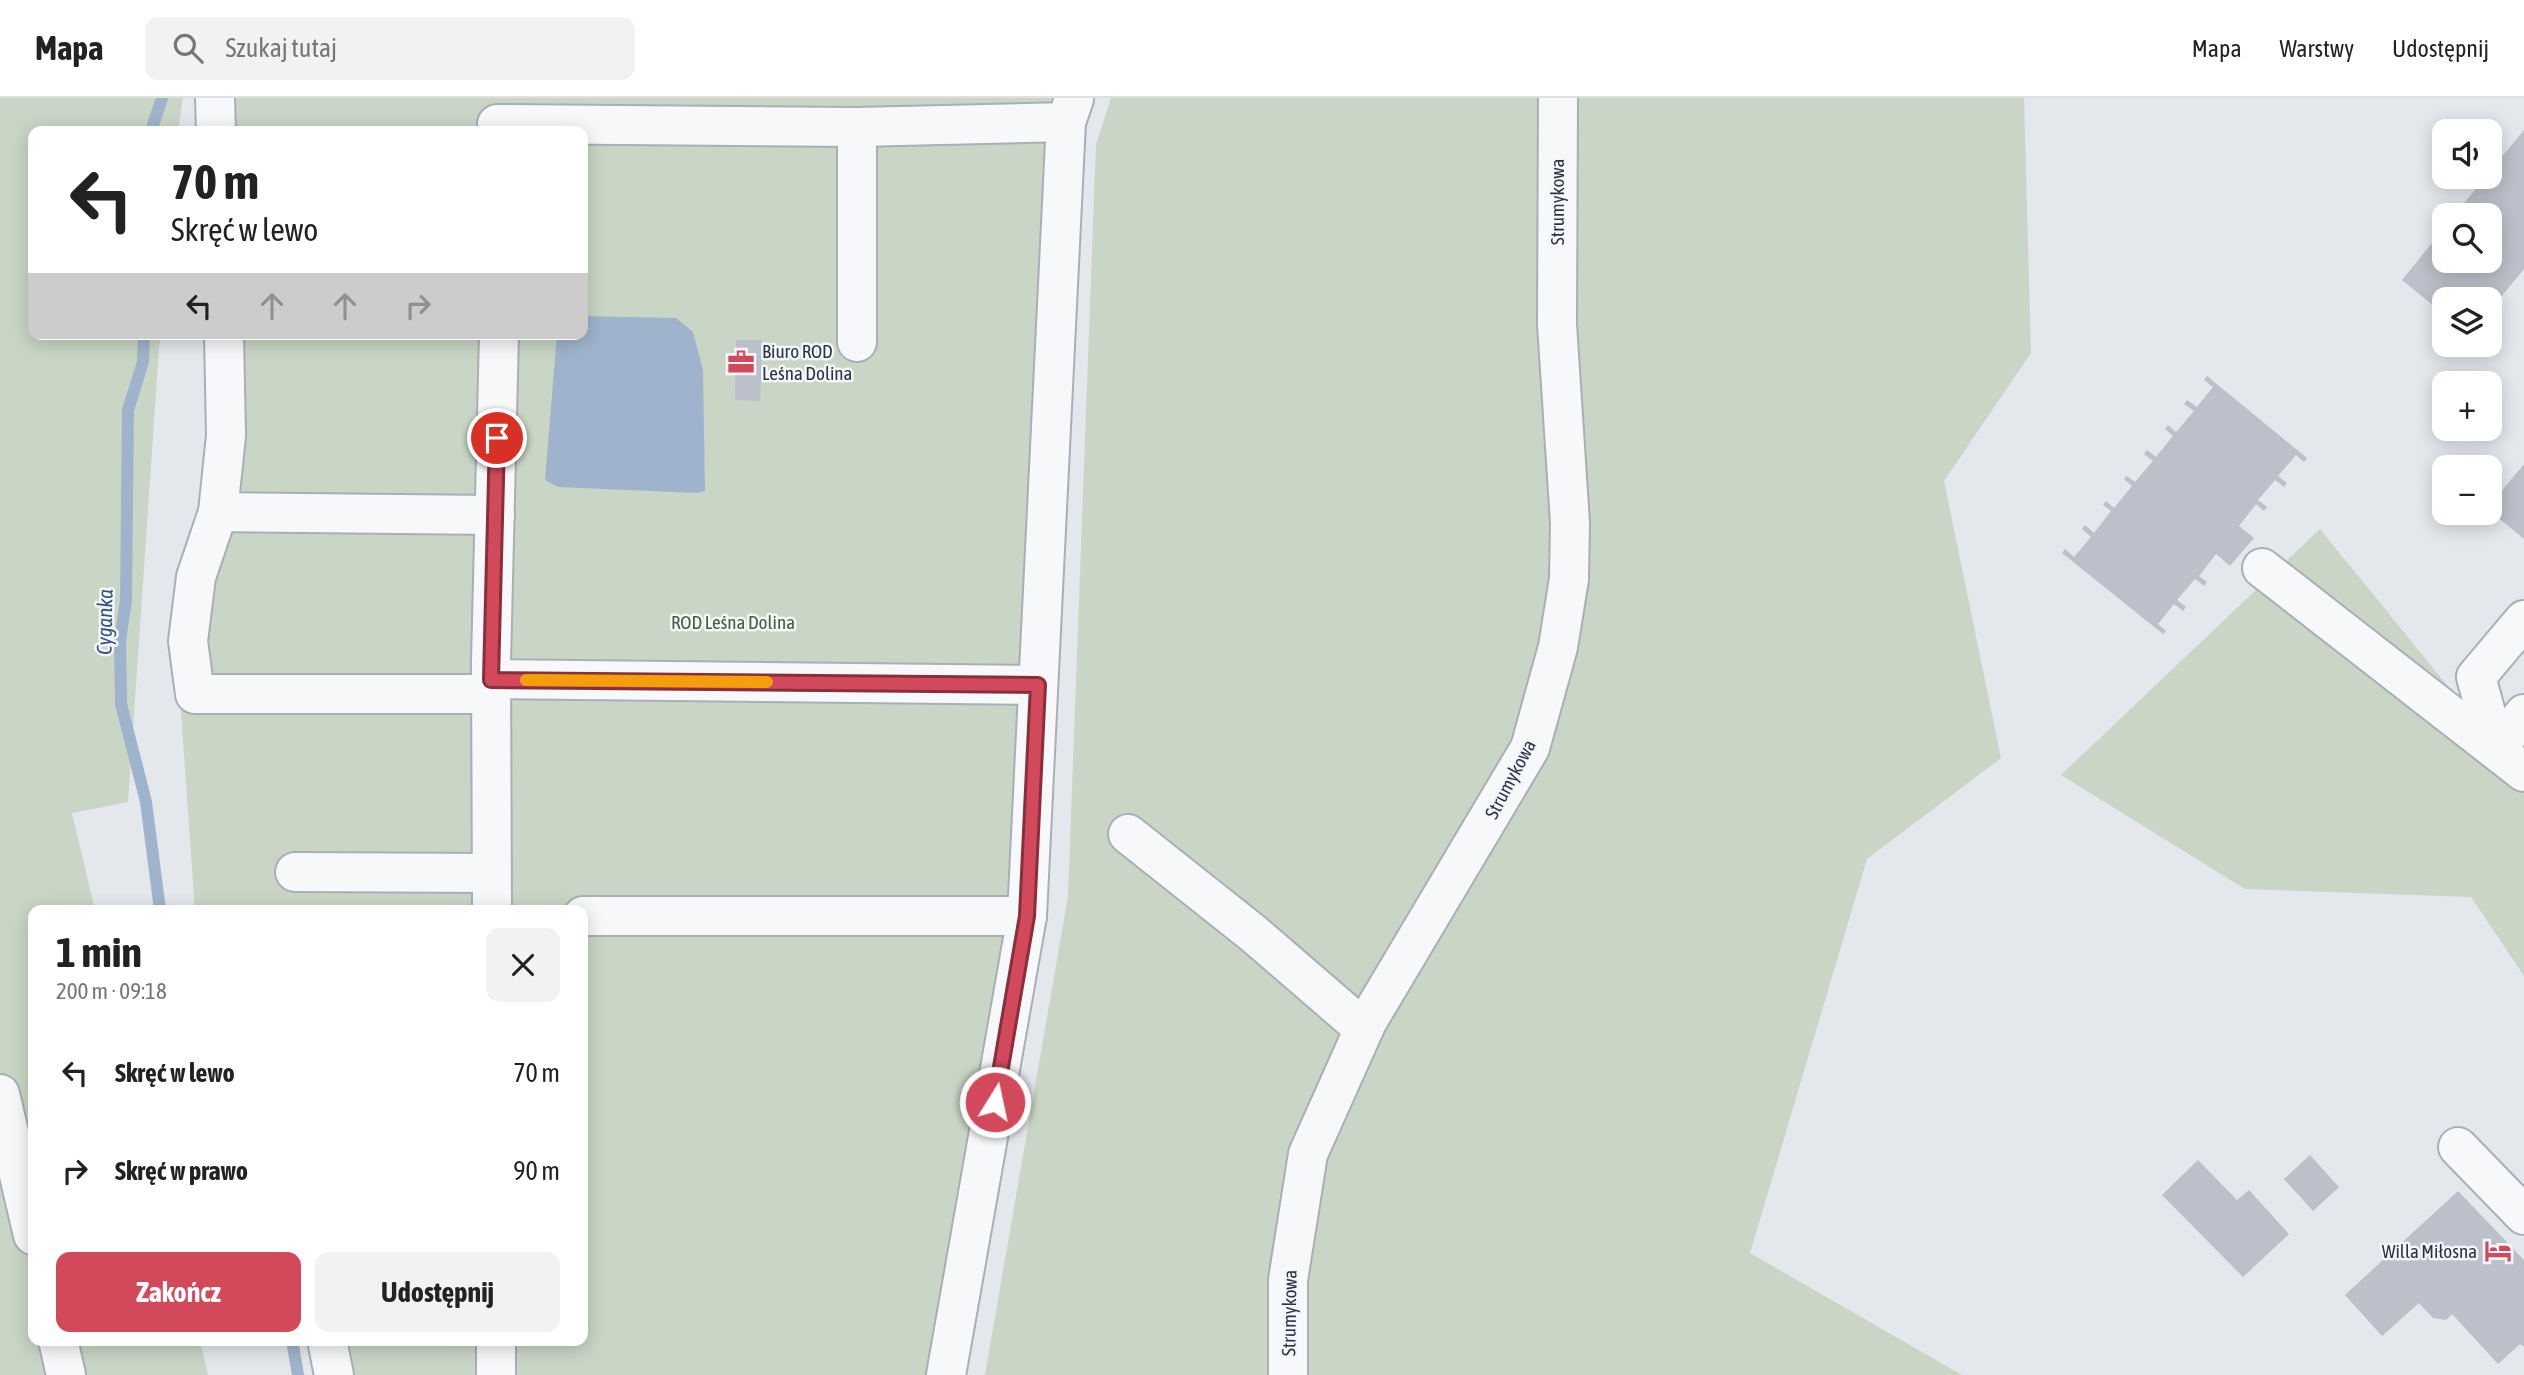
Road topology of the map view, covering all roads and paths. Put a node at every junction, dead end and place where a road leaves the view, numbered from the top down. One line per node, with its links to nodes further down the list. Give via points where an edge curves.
1 (215, 98): 5 (street)
2 (1558, 98): 23 (street, Strumykowa, via 1557,324 1570,523 1569,579 1558,647 1530,748)
3 (1070, 110): 6 (street); 14 (street)
4 (497, 118): 6 (street)
5 (216, 126)
6 (857, 127): 9 (street)
7 (224, 340): 10 (street, via 226,436)
8 (499, 340): 11 (street)
9 (858, 342)
10 (218, 512): 11 (street); 15 (street, via 196,576 188,641 195,694)
11 (495, 515): 15 (street)
12 (2262, 568): 17 (street)
13 (2524, 620): 17 (street, via 2476,677)
14 (1038, 685): 15 (street); 22 (street)
15 (491, 687): 20 (street)
16 (2524, 714): 17 (street)
17 (2515, 756)
18 (1128, 834): 23 (street)
19 (295, 872): 20 (street)
20 (492, 892)
21 (588, 916): 22 (street)
22 (1027, 916): 34 (street)
23 (1364, 1029): 35 (street, Strumykowa, via 1308,1154 1287,1280)
24 (0, 1094): 26 (street)
25 (2458, 1147): 27 (street)
26 (28, 1214)
27 (2524, 1215)
28 (59, 1346): 31 (street)
29 (328, 1346): 32 (street)
30 (496, 1346): 33 (street)
31 (66, 1375)
32 (334, 1375)
33 (496, 1375)
34 (946, 1375)
35 (1289, 1375)

